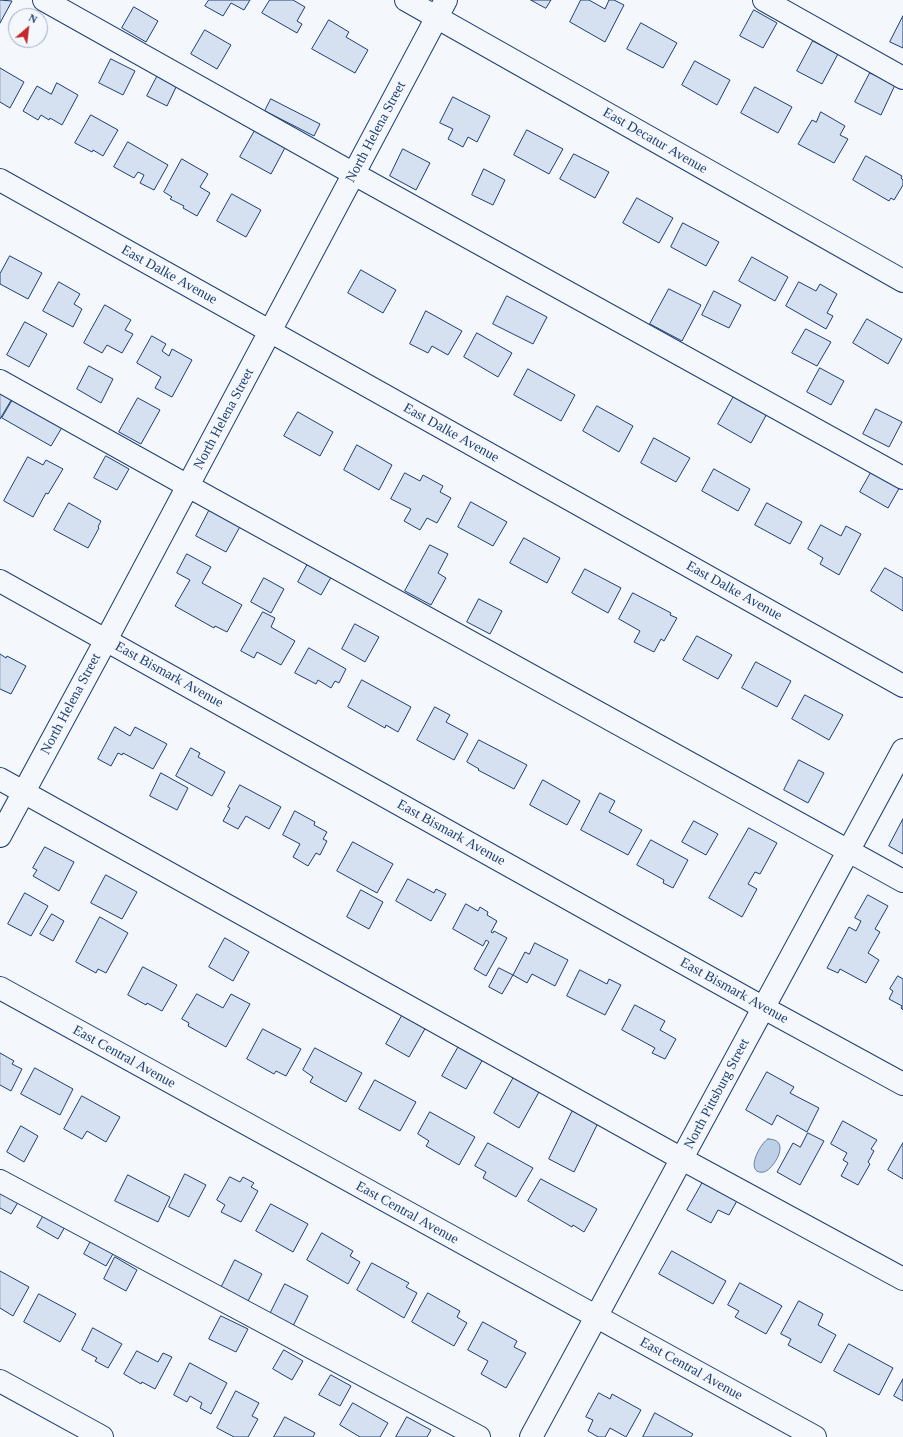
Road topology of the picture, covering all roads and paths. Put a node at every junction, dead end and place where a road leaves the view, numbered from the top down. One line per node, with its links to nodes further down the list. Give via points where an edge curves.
1 (44, 0): 6 (street)
2 (406, 0): 4 (street, East Decatur Avenue)
3 (764, 0): 5 (street)
4 (442, 9): 6 (street, North Helena Street); 8 (street, East Decatur Avenue)
5 (903, 78)
6 (354, 174): 9 (street, North Helena Street); 11 (street)
7 (0, 180): 9 (street, East Dalke Avenue)
8 (903, 282)
9 (270, 332): 12 (street, North Helena Street); 15 (street, East Dalke Avenue)
10 (0, 381): 12 (street)
11 (903, 478)
12 (188, 486): 14 (street, North Helena Street); 20 (street)
13 (0, 581): 14 (street, East Bismark Avenue)
14 (106, 640): 18 (street, North Helena Street); 23 (street, East Bismark Avenue)
15 (903, 686)
16 (903, 750): 20 (street, North Pittsburg Street)
17 (0, 779): 18 (street)
18 (24, 792): 19 (street, North Helena Street); 25 (street)
19 (0, 836)
20 (848, 851): 21 (street); 23 (street, North Pittsburg Street)
21 (903, 881)
22 (0, 988): 28 (street, East Central Avenue)
23 (764, 1008): 24 (street, East Bismark Avenue); 25 (street, North Pittsburg Street)
24 (903, 1084)
25 (682, 1159): 27 (street); 28 (street, North Pittsburg Street)
26 (0, 1181): 31 (street)
27 (903, 1279)
28 (597, 1317): 32 (street, North Pittsburg Street); 33 (street, East Central Avenue)
29 (0, 1381): 30 (street)
30 (102, 1437)
31 (479, 1437)
32 (531, 1437)
33 (815, 1437)

